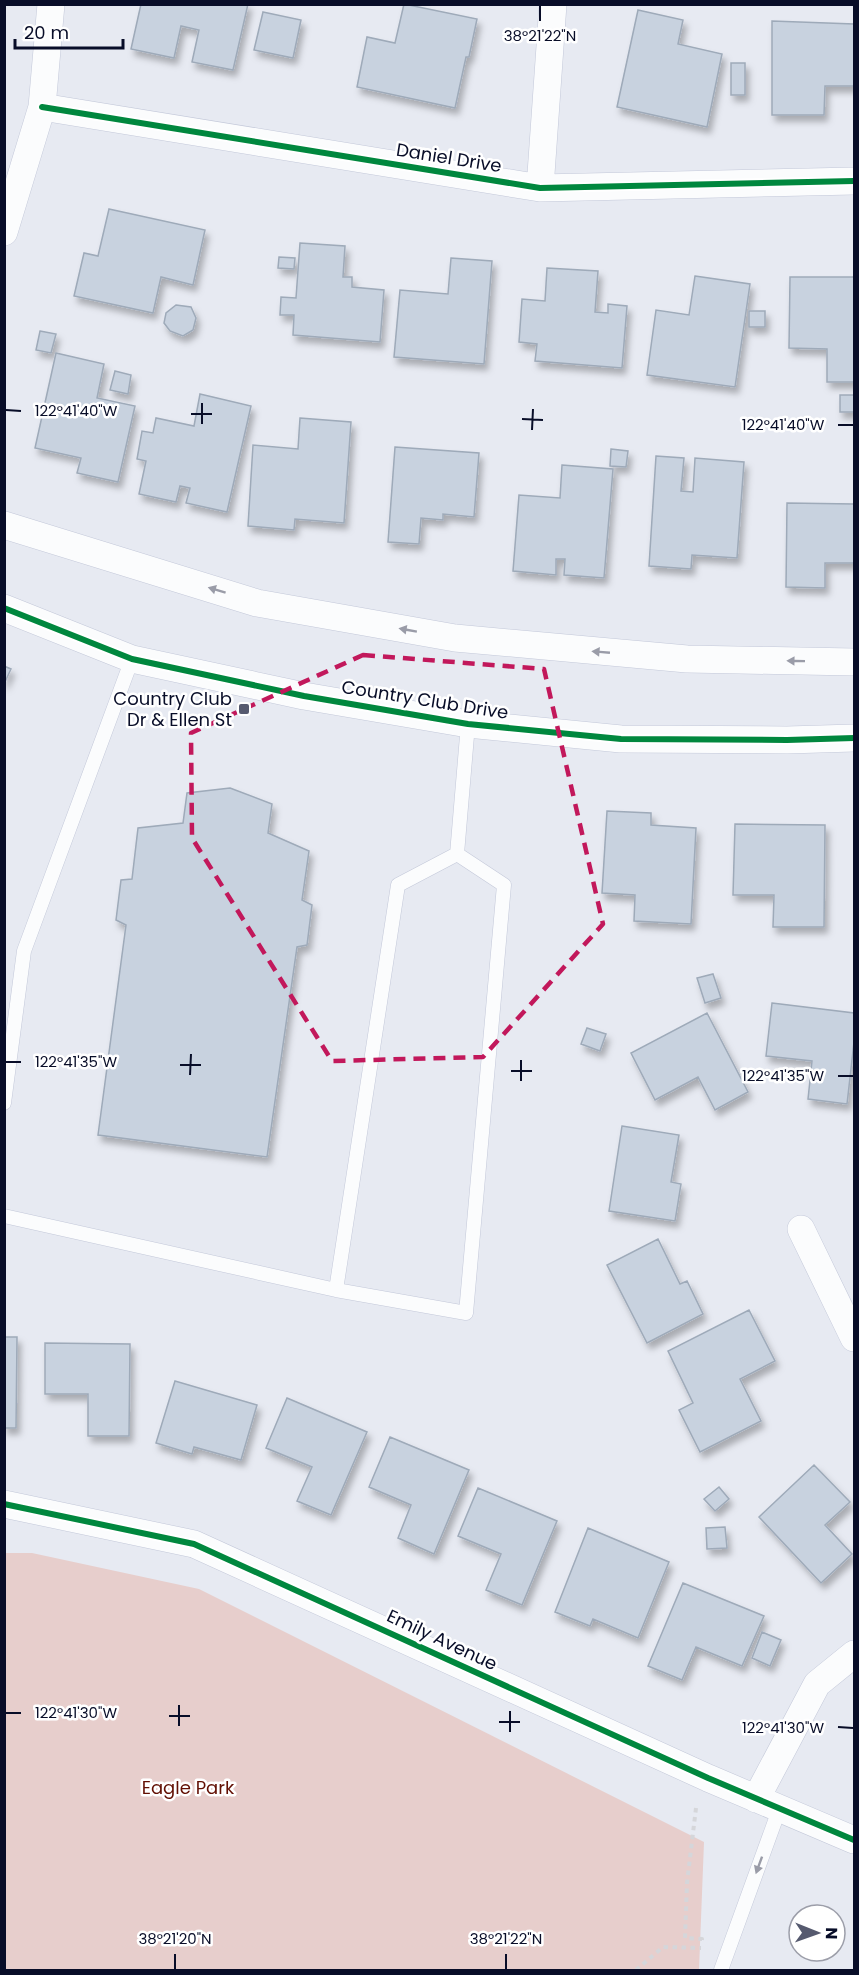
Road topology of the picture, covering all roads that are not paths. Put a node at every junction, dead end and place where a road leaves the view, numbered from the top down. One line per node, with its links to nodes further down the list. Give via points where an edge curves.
1 (51, 4): 3 (street)
2 (553, 4): 5 (street)
3 (42, 107): 5 (street, Daniel Drive); 6 (street)
4 (855, 181): 5 (street, Daniel Drive)
5 (540, 188)
6 (4, 232)
7 (4, 525): 10 (street, one-way to 7, via 687,659 455,638 257,603)
8 (4, 608): 9 (street, Country Club Drive)
9 (132, 659): 11 (street, Country Club Drive, via 304,696); 14 (lane, via 24,951)
10 (855, 662)
11 (468, 724): 12 (street, Country Club Drive, via 621,739); 13 (lane)
12 (855, 738)
13 (457, 854): 17 (lane, via 398,885); 17 (lane, via 504,885 466,1313)
14 (4, 1103)
15 (4, 1216): 17 (lane)
16 (801, 1229): 18 (street)
17 (336, 1290)
18 (855, 1338)
19 (4, 1504): 21 (street, Emily Avenue, via 194,1544)
20 (855, 1654): 21 (street, via 817,1684)
21 (767, 1805): 22 (street, Emily Avenue); 23 (lane, one-way to 23)
22 (855, 1840)
23 (721, 1971)

